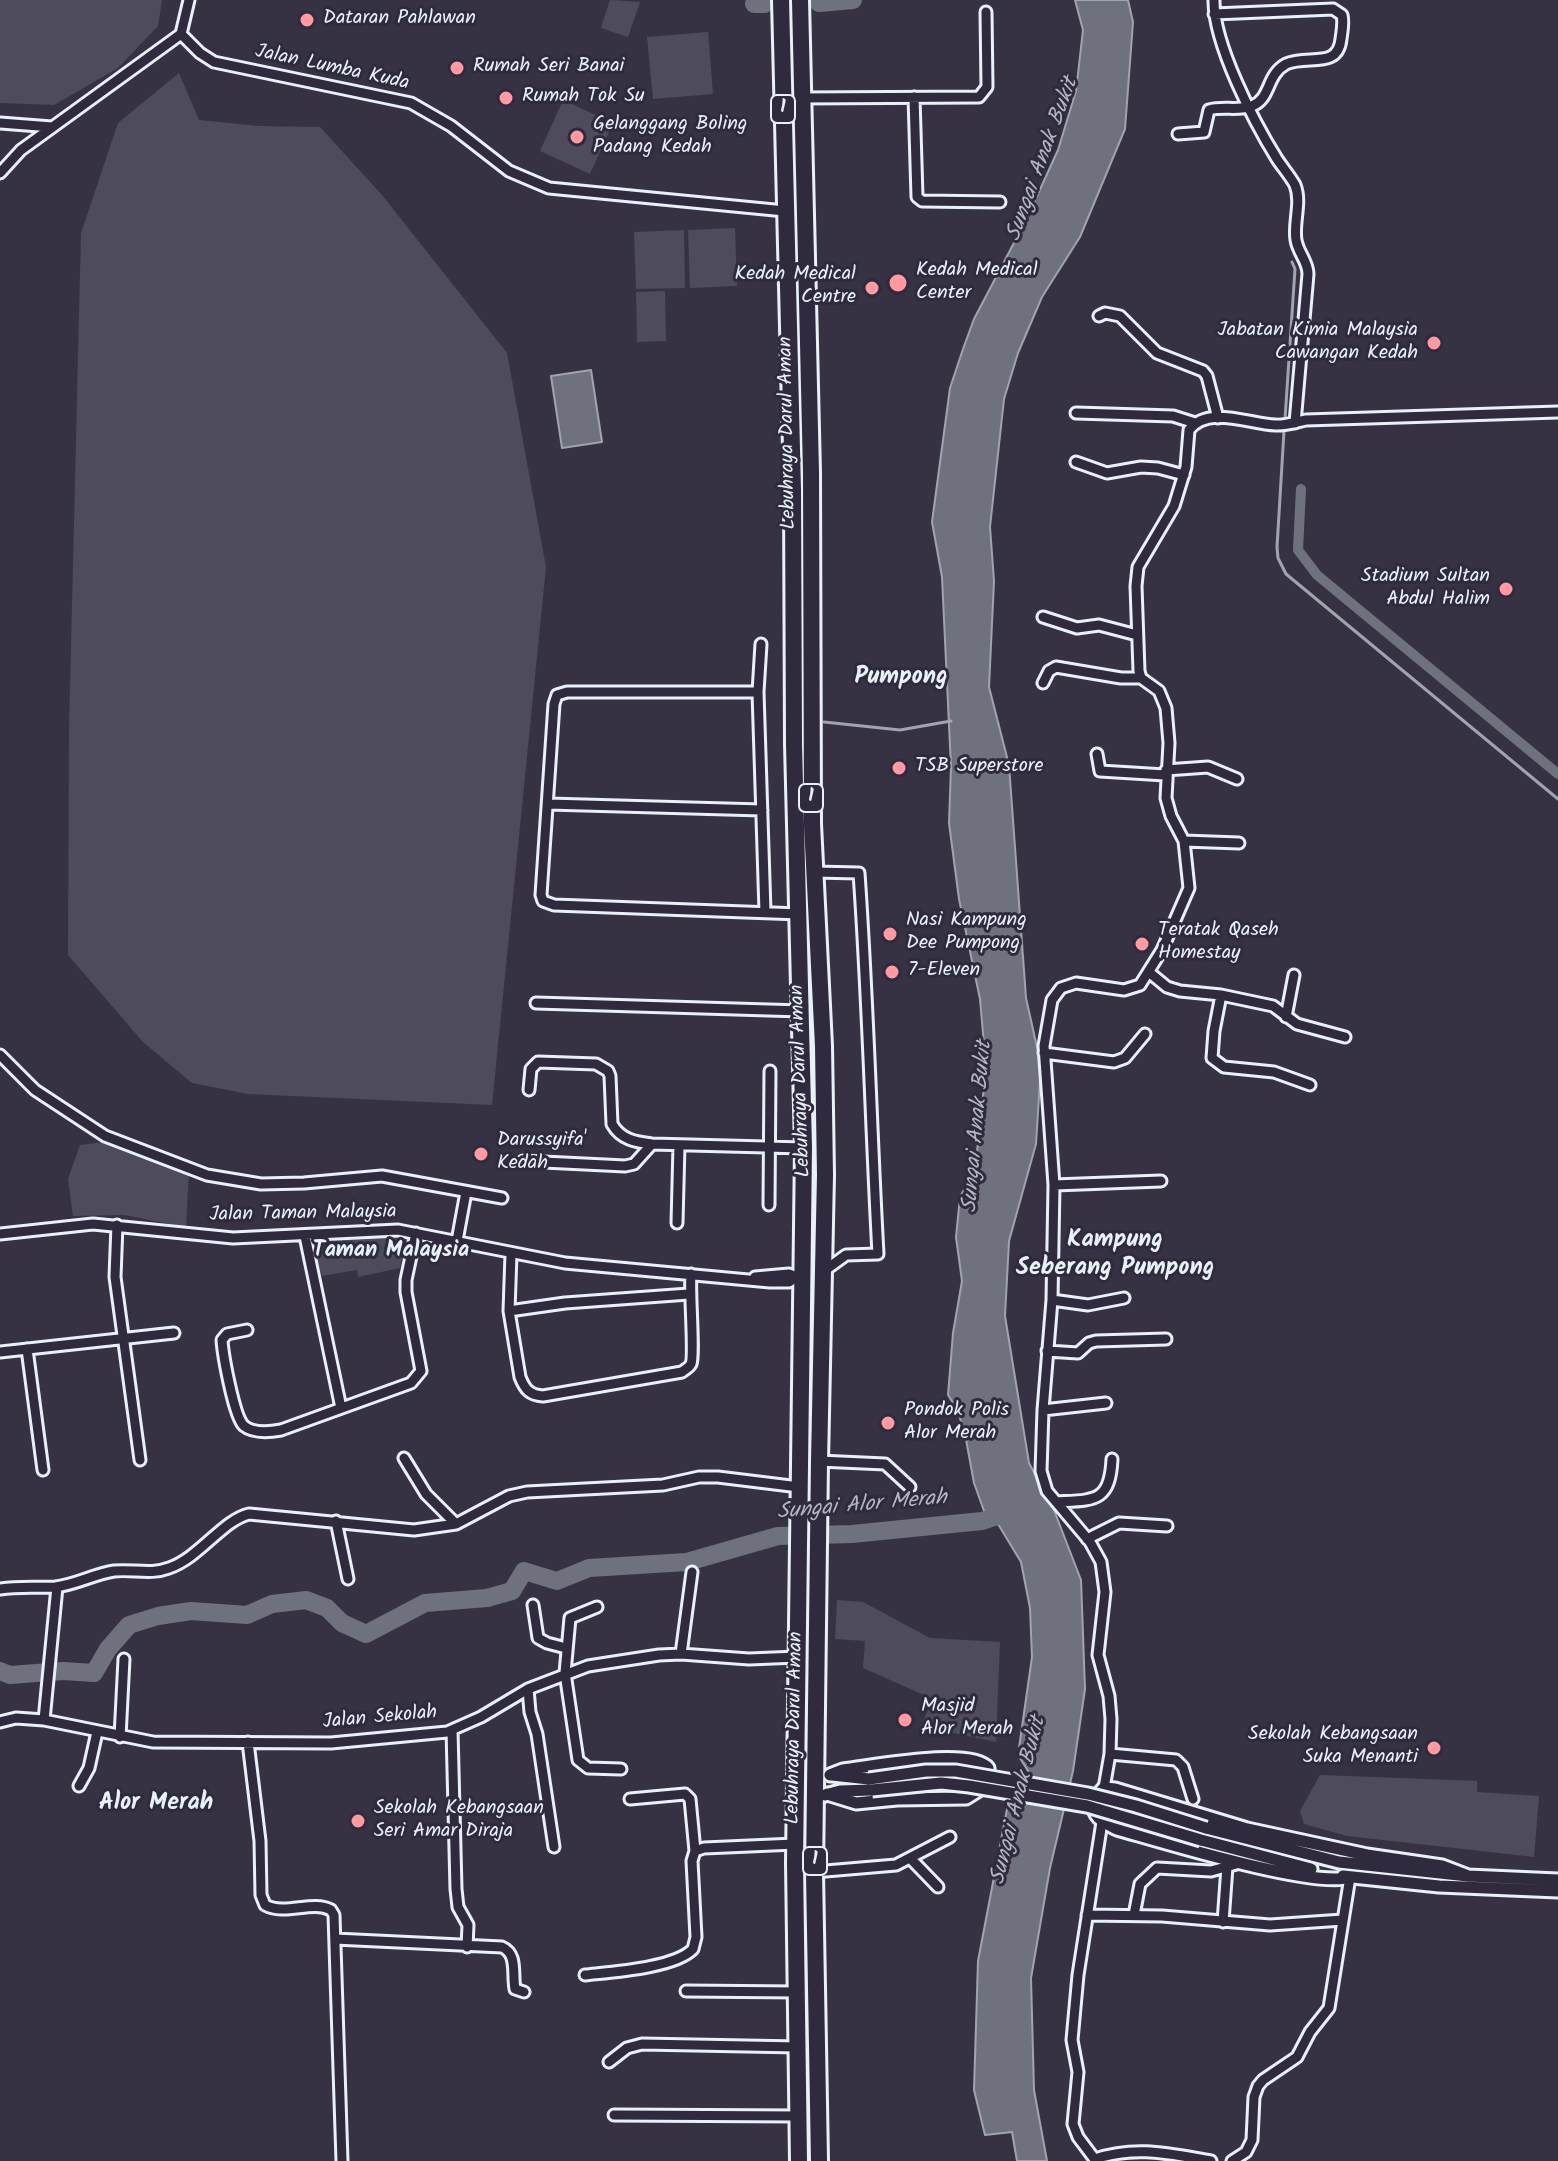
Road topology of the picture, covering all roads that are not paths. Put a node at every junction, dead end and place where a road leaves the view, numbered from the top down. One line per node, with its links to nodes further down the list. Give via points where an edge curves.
1 (189, 0): 7 (street)
2 (800, 0): 9 (highway, Lebuhraya Darul Aman / 1)
3 (1214, 0): 6 (street)
4 (780, 2): 16 (highway, Lebuhraya Darul Aman / 1)
5 (986, 12): 8 (street, via 984,93)
6 (1214, 14): 10 (street); 10 (street, via 1327,8 1342,15 1341,46 1335,56 1287,63)
7 (181, 34): 12 (street); 16 (street, Jalan Lumba Kuda, via 214,62 411,103 509,171 549,188)
8 (914, 97): 9 (street); 15 (street, via 917,197)
9 (800, 98): 24 (highway, Lebuhraya Darul Aman / 1)
10 (1250, 107): 13 (street, via 1212,108 1204,132); 22 (street, via 1296,188 1296,242 1308,266)
11 (0, 123): 12 (street)
12 (52, 127): 14 (street)
13 (1178, 134)
14 (0, 173)
15 (1000, 202)
16 (785, 211): 26 (highway, Lebuhraya Darul Aman / 1)
17 (1099, 316): 20 (street, via 1120,316 1157,353 1203,371)
18 (1558, 412): 22 (street)
19 (1076, 413): 21 (street, via 1181,416)
20 (1218, 418): 21 (street); 22 (street, via 1277,426)
21 (1195, 423): 25 (street, via 1188,433)
22 (1295, 423)
23 (1076, 462): 25 (street, via 1107,473 1141,467)
24 (811, 472): 26 (highway); 27 (highway, Lebuhraya Darul Aman / 1)
25 (1184, 475): 29 (street, via 1174,506 1138,567)
26 (795, 499): 27 (highway); 43 (highway, Lebuhraya Darul Aman / 1)
27 (811, 528): 41 (highway, Lebuhraya Darul Aman / 1)
28 (1043, 617): 29 (street, via 1077,628 1099,625)
29 (1137, 635): 31 (street)
30 (761, 644): 33 (street)
31 (1141, 678): 32 (street, via 1056,667); 35 (street, via 1164,700)
32 (1043, 683)
33 (758, 692): 37 (street, via 561,693 555,699); 38 (street)
34 (1097, 754): 35 (street, via 1100,771)
35 (1166, 773): 36 (street, via 1208,767); 39 (street, via 1166,798)
36 (1237, 779)
37 (548, 804): 38 (street); 42 (street, via 541,895 548,903)
38 (762, 810): 42 (street)
39 (1184, 841): 40 (street); 44 (street, via 1189,888)
40 (1239, 843)
41 (814, 872): 67 (highway, Lebuhraya Darul Aman / 1); 75 (street, via 859,873 878,1254 846,1255)
42 (765, 912): 43 (street)
43 (800, 914): 48 (highway, Lebuhraya Darul Aman / 1)
44 (1150, 973): 46 (street, via 1180,991); 52 (street, via 1131,989 1076,983 1061,988 1051,1004)
45 (1294, 975): 49 (street)
46 (1221, 995): 49 (street, via 1276,1008); 55 (street, via 1212,1058 1224,1067 1274,1072)
47 (536, 1003): 48 (street)
48 (802, 1011): 60 (highway, Lebuhraya Darul Aman / 1)
49 (1286, 1017): 51 (street)
50 (1145, 1034): 52 (street, via 1125,1058 1114,1062)
51 (1345, 1037)
52 (1044, 1053): 63 (street)
53 (0, 1055): 64 (street, via 35,1090 105,1136 207,1175 261,1184 382,1176)
54 (770, 1071): 59 (street)
55 (1310, 1085)
56 (529, 1090): 57 (street, via 531,1069 538,1062 603,1067 610,1076 615,1130)
57 (652, 1144): 58 (street); 61 (street, via 634,1164 625,1166)
58 (679, 1145): 59 (street); 68 (street)
59 (769, 1147): 60 (street); 66 (street)
60 (804, 1148): 77 (highway, Lebuhraya Darul Aman / 1)
61 (523, 1161)
62 (1161, 1181): 63 (street)
63 (1054, 1185): 80 (street)
64 (466, 1192): 65 (street); 73 (street)
65 (502, 1198)
66 (769, 1205)
67 (824, 1219): 75 (highway, Lebuhraya Darul Aman / 1); 77 (highway, via 813,1270)
68 (677, 1223)
69 (117, 1225): 71 (street, Jalan Taman Malaysia); 72 (street, Jalan Taman Malaysia, via 233,1238); 85 (street, via 114,1262)
70 (416, 1233): 72 (street, Jalan Taman Malaysia, via 360,1230); 73 (street, Jalan Taman Malaysia); 91 (street, via 406,1292 419,1376)
71 (0, 1234)
72 (305, 1236): 91 (street)
73 (457, 1241): 74 (street, Jalan Taman Malaysia)
74 (511, 1254): 76 (street, Jalan Taman Malaysia); 81 (street)
75 (824, 1271): 84 (highway, Lebuhraya Darul Aman / 1)
76 (691, 1274): 77 (street, Jalan Taman Malaysia, via 789,1282); 78 (street)
77 (801, 1278): 84 (highway, via 812,1288); 98 (highway, Lebuhraya Darul Aman / 1)
78 (689, 1294): 81 (street); 81 (street, via 692,1357 682,1372 543,1396 524,1388)
79 (1124, 1298): 80 (street, via 1088,1305)
80 (1052, 1300): 88 (street)
81 (509, 1311)
82 (247, 1330): 91 (street, via 222,1340 243,1425 271,1431)
83 (174, 1333): 85 (street)
84 (823, 1333): 96 (highway, Lebuhraya Darul Aman / 1)
85 (121, 1338): 87 (street); 95 (street)
86 (1166, 1339): 88 (street, via 1096,1341 1078,1353)
87 (27, 1349): 89 (street); 97 (street)
88 (1047, 1351): 92 (street)
89 (0, 1352)
90 (1106, 1403): 92 (street)
91 (341, 1408)
92 (1043, 1410): 100 (street, via 1041,1471)
93 (404, 1458): 102 (street, via 426,1494)
94 (1112, 1459): 100 (street, via 1110,1485 1100,1496)
95 (140, 1460)
96 (819, 1461): 99 (street, via 885,1464); 124 (highway, Lebuhraya Darul Aman / 1)
97 (43, 1470)
98 (799, 1487): 102 (street, via 699,1477 663,1485 527,1492); 113 (highway, Lebuhraya Darul Aman / 1)
99 (910, 1487)
100 (1056, 1502): 104 (street)
101 (336, 1521): 102 (street, via 414,1530); 106 (street); 107 (street, via 244,1515 171,1568 97,1574)
102 (456, 1524)
103 (1167, 1526): 104 (street, via 1119,1523)
104 (1087, 1539): 123 (street, via 1104,1575 1098,1655 1109,1696)
105 (692, 1572): 112 (street)
106 (348, 1579)
107 (57, 1587): 108 (street); 117 (street)
108 (0, 1589)
109 (533, 1605): 111 (street, via 538,1638)
110 (597, 1607): 111 (street, via 570,1618)
111 (566, 1648): 115 (street)
112 (681, 1654): 113 (street, Jalan Sekolah); 115 (street, Jalan Sekolah)
113 (798, 1657): 136 (highway, Lebuhraya Darul Aman / 1)
114 (124, 1659): 121 (street)
115 (565, 1673): 116 (street, Jalan Sekolah); 125 (street, via 578,1760 588,1768)
116 (528, 1689): 119 (street, Jalan Sekolah); 137 (street)
117 (44, 1720): 118 (street, Jalan Sekolah); 120 (street, Jalan Sekolah)
118 (0, 1722)
119 (452, 1730): 122 (street, Jalan Sekolah, via 331,1743); 153 (street, via 456,1889 468,1925)
120 (97, 1732): 121 (street, Jalan Sekolah); 128 (street)
121 (120, 1737): 122 (street, Jalan Sekolah, via 183,1744)
122 (248, 1742): 152 (street, via 263,1901 274,1909 328,1908 334,1915)
123 (1110, 1754): 129 (street); 132 (street, via 1176,1760)
124 (816, 1763): 126 (street); 130 (highway, Lebuhraya Darul Aman / 1)
125 (621, 1769)
126 (830, 1775): 127 (street); 130 (street, via 941,1759 978,1761 986,1764 988,1776 982,1788 966,1798 856,1803)
127 (870, 1784): 130 (street); 134 (street, bridge, via 969,1786 1087,1806)
128 (79, 1786)
129 (1104, 1788): 133 (street, via 1093,1805); 143 (street, via 1301,1842 1442,1866)
130 (822, 1796): 142 (highway, Lebuhraya Darul Aman / 1)
131 (630, 1799): 138 (street, via 685,1794 690,1799)
132 (1193, 1799)
133 (1102, 1822): 140 (street); 148 (street)
134 (1204, 1834): 143 (street, via 1339,1862); 144 (street, via 1289,1864)
135 (950, 1837): 139 (street)
136 (795, 1844): 138 (street); 157 (highway, Lebuhraya Darul Aman / 1)
137 (554, 1847)
138 (695, 1851): 154 (street, via 693,1949 634,1970)
139 (910, 1858): 142 (street, via 886,1867); 146 (street)
140 (1242, 1863): 141 (street); 144 (street, via 1324,1879)
141 (1227, 1867): 149 (street, via 1152,1871 1140,1884); 151 (street)
142 (814, 1872): 165 (highway, Lebuhraya Darul Aman / 1)
143 (1468, 1876): 145 (street)
144 (1350, 1877): 147 (street); 150 (street)
145 (1558, 1880)
146 (938, 1887)
147 (1558, 1891)
148 (1087, 1915): 149 (street); 162 (street, via 1072,2040 1078,2072 1073,2116 1078,2137)
149 (1134, 1915): 151 (street)
150 (1343, 1920): 151 (street); 167 (street, via 1329,2008 1297,2057 1258,2086 1252,2140)
151 (1223, 1922)
152 (335, 1939): 153 (street); 163 (street)
153 (467, 1947): 156 (street, via 510,1951 515,1989)
154 (585, 1975)
155 (686, 1991): 157 (street)
156 (524, 1992)
157 (797, 1992): 158 (highway, Lebuhraya Darul Aman / 1)
158 (798, 2047): 159 (street, via 642,2044); 161 (highway, Lebuhraya Darul Aman / 1)
159 (609, 2062)
160 (614, 2115): 161 (street)
161 (798, 2116): 164 (highway, Lebuhraya Darul Aman / 1)
162 (1096, 2160): 166 (street, via 1142,2150)
163 (342, 2161)
164 (799, 2161)
165 (819, 2161)
166 (1211, 2161)
167 (1232, 2161)

